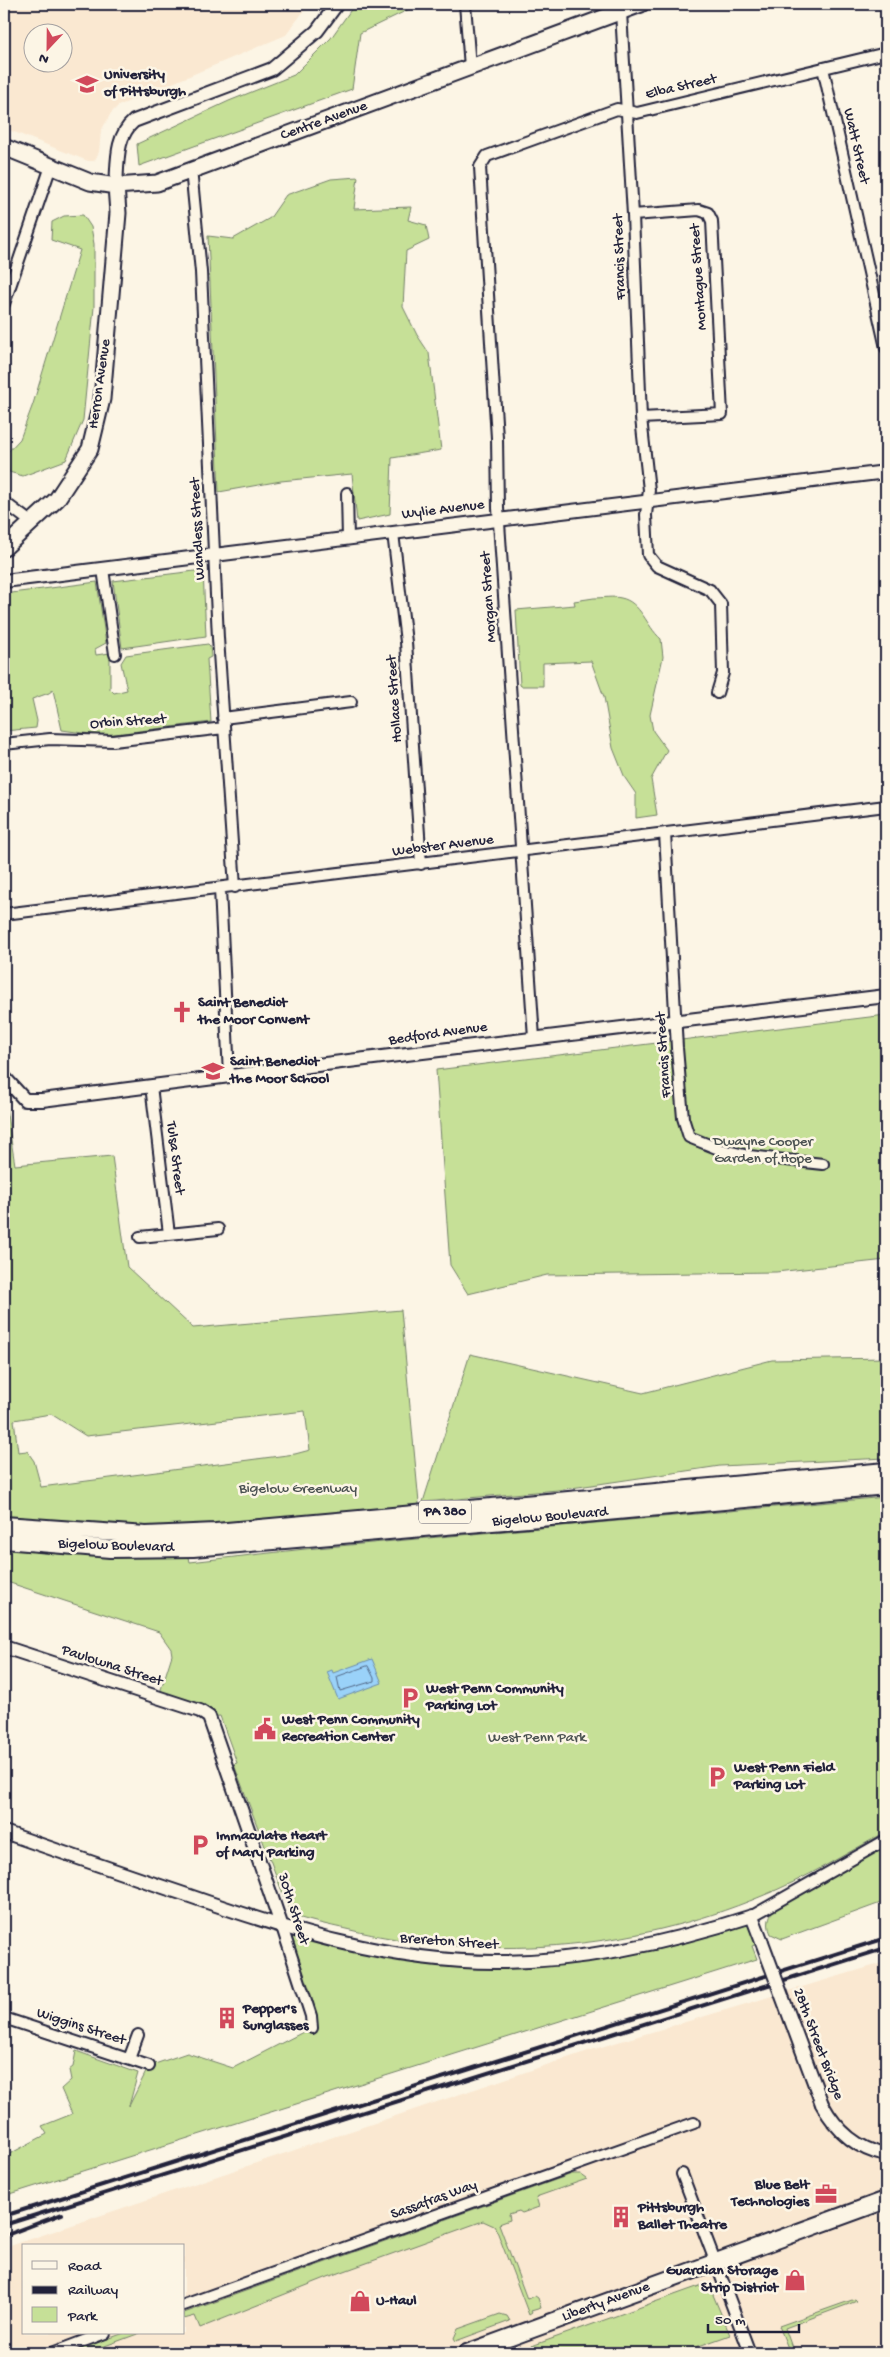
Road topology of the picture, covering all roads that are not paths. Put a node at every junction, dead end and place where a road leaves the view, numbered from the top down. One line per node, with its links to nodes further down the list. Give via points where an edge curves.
1 (337, 4): 13 (street, via 317,31 272,69 134,121 125,128 118,150)
2 (465, 4): 6 (street)
3 (641, 4): 4 (main road, Centre Avenue)
4 (621, 12): 6 (main road, Centre Avenue); 8 (street, Francis Street)
5 (886, 53): 7 (street, Elba Street)
6 (470, 67): 12 (main road, Centre Avenue)
7 (823, 68): 8 (street, Elba Street, via 637,113); 16 (street, Watt Street)
8 (627, 111): 10 (street, Elba Street, via 617,109); 14 (street, Francis Street)
9 (4, 147): 11 (main road, Centre Avenue)
10 (487, 156): 22 (street, Morgan Street, via 480,167)
11 (51, 166): 13 (main road, Centre Avenue, via 90,182); 15 (street)
12 (192, 169): 13 (main road, Centre Avenue, via 157,183); 27 (street, Wandless Street, via 201,272)
13 (116, 186): 23 (main road, Herron Avenue, via 118,213 102,399 90,449 57,499)
14 (633, 215): 17 (street, Francis Street); 17 (street, Montague Street, via 699,210 708,213 712,221 722,414)
15 (4, 304)
16 (886, 346)
17 (641, 418): 20 (street, Francis Street)
18 (886, 472): 20 (street, Wylie Avenue)
19 (347, 493): 25 (street)
20 (647, 501): 22 (street, Wylie Avenue); 31 (street, Francis Street, via 648,555 657,566 710,590 721,604 723,673)
21 (4, 502): 23 (street)
22 (499, 520): 24 (street, Wylie Avenue); 37 (street, Morgan Street)
23 (32, 523): 26 (main road, Herron Avenue)
24 (393, 533): 25 (street, Wylie Avenue); 38 (street, Hollace Street, via 406,642)
25 (348, 539): 27 (street, Wylie Avenue)
26 (4, 548)
27 (215, 555): 28 (street, Wylie Avenue); 33 (street, Wandless Street)
28 (102, 569): 29 (street, Wylie Avenue); 30 (street)
29 (4, 581)
30 (115, 654)
31 (717, 693)
32 (351, 702): 33 (street, Orbin Street)
33 (224, 723): 34 (street, Orbin Street, via 113,741 50,739); 39 (street, Wandless Street)
34 (4, 744)
35 (886, 806): 36 (street, Webster Avenue)
36 (665, 833): 37 (street, Webster Avenue); 43 (street, Francis Street)
37 (520, 852): 38 (street, Webster Avenue); 44 (street, Morgan Street)
38 (421, 864): 39 (street, Webster Avenue)
39 (235, 887): 40 (street, Webster Avenue)
40 (220, 889): 41 (street, Webster Avenue); 45 (street)
41 (4, 914)
42 (886, 996): 43 (street, Bedford Avenue)
43 (676, 1022): 44 (street, Bedford Avenue); 48 (street, Francis Street, via 683,1118 689,1137 718,1149 749,1156)
44 (534, 1038): 45 (street, Bedford Avenue)
45 (229, 1075): 47 (street, Bedford Avenue)
46 (4, 1077): 47 (street, Bedford Avenue, via 25,1100)
47 (151, 1086): 50 (street, Tulsa Street)
48 (823, 1164)
49 (218, 1229): 50 (street)
50 (169, 1234): 51 (street)
51 (140, 1237)
52 (886, 1471): 54 (main road, Bigelow Boulevard / PA 380, via 216,1532 146,1534)
53 (886, 1486): 55 (main road, Bigelow Boulevard / PA 380, via 194,1548 119,1549)
54 (4, 1525)
55 (4, 1540)
56 (4, 1647): 57 (street, Paulowna Street, via 200,1711)
57 (208, 1717): 61 (street, 30th Street)
58 (4, 1832): 61 (street, Brereton Street)
59 (886, 1840): 60 (street, Brereton Street)
60 (752, 1916): 61 (street, Brereton Street, via 701,1933 612,1953 500,1962 388,1953); 68 (street, 28th Street Bridge, bridge, via 828,2116 844,2135 870,2151)
61 (282, 1927): 63 (street, 30th Street)
62 (4, 2018): 65 (street, Wiggins Street)
63 (312, 2028)
64 (138, 2035): 65 (street)
65 (130, 2059): 66 (street, Wiggins Street)
66 (148, 2066)
67 (694, 2123): 72 (street, Sassafras Way)
68 (886, 2155)
69 (682, 2174): 71 (street)
70 (886, 2200): 71 (main road, Liberty Avenue)
71 (716, 2263): 75 (main road, Liberty Avenue); 76 (street)
72 (185, 2304)
73 (102, 2334): 74 (street)
74 (52, 2353)
75 (467, 2353)
76 (750, 2353)

